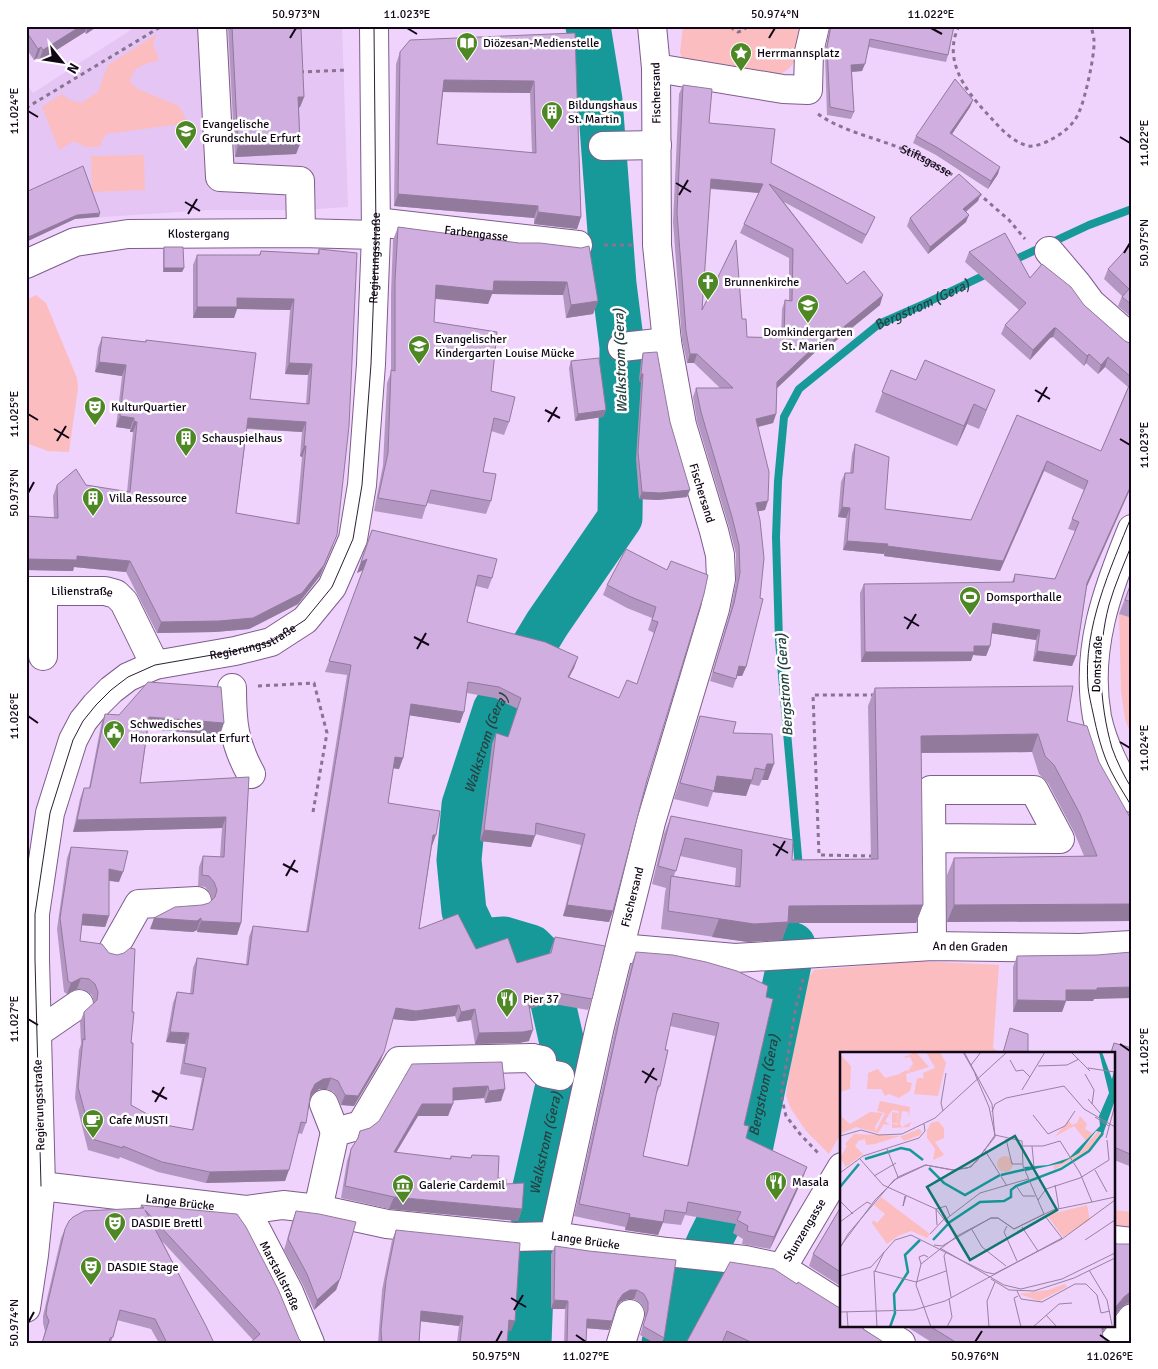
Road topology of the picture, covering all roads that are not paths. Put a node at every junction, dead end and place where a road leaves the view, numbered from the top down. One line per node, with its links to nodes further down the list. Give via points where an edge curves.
1 (212, 26): 9 (street, via 220,177 300,181)
2 (374, 26): 8 (street, Regierungsstraße)
3 (652, 26): 5 (street, Fischersand)
4 (815, 26): 5 (street, via 808,90 783,89)
5 (656, 68): 6 (street, Fischersand)
6 (657, 145): 7 (street); 14 (street, Fischersand, via 657,245)
7 (603, 146)
8 (376, 229): 9 (street, Klostergang); 10 (street, Farbengasse); 19 (street, Regierungsstraße, via 360,532 353,539 332,587 305,620 271,642)
9 (301, 233): 12 (street, Klostergang, via 128,234 75,242)
10 (587, 245)
11 (1038, 246): 13 (street, via 1077,284 1091,304)
12 (26, 264)
13 (1132, 339)
14 (667, 342): 15 (street); 29 (street, Fischersand, via 682,425 720,555 721,579 712,618 644,819)
15 (622, 348)
16 (1132, 529): 22 (street, Domstraße, via 1102,610 1095,688 1104,739)
17 (35, 591): 18 (street); 19 (street, Lilienstraße, via 105,591 116,594 124,602)
18 (43, 656)
19 (155, 665): 24 (street, Regierungsstraße, via 111,690 83,721 60,778)
20 (245, 687): 21 (street, via 233,728)
21 (251, 774)
22 (1132, 798)
23 (931, 838): 28 (street)
24 (46, 842): 25 (street); 30 (street, Regierungsstraße)
25 (26, 863)
26 (197, 901): 31 (street, via 139,904)
27 (1132, 945): 28 (street, An den Graden, via 1080,948)
28 (932, 946): 29 (street, An den Graden, via 735,958)
29 (620, 948): 41 (street, Fischersand)
30 (30, 949): 33 (street, Regierungsstraße)
31 (112, 950)
32 (73, 998): 33 (street)
33 (37, 1024): 38 (street, Regierungsstraße)
34 (545, 1065): 36 (street, via 400,1061 361,1126)
35 (324, 1104): 36 (street)
36 (335, 1132): 39 (street)
37 (840, 1170): 45 (street, Stunzengasse)
38 (36, 1201): 40 (street, Lange Brücke); 44 (street, Regierungsstraße)
39 (318, 1208): 40 (street, Lange Brücke, via 283,1205); 41 (street, Lange Brücke, via 387,1224 514,1237)
40 (246, 1210): 51 (street, Marstallstraße, via 289,1292)
41 (549, 1237): 45 (street, Lange Brücke, via 643,1256 674,1252 730,1257)
42 (1116, 1240): 43 (street)
43 (1132, 1242)
44 (30, 1257): 47 (street, Regierungsstraße)
45 (782, 1268): 46 (street, Lange Brücke)
46 (840, 1305)
47 (26, 1308)
48 (630, 1314): 52 (street)
49 (1132, 1318): 54 (street)
50 (875, 1326): 53 (street)
51 (310, 1343)
52 (621, 1343)
53 (901, 1343)
54 (1113, 1343)

